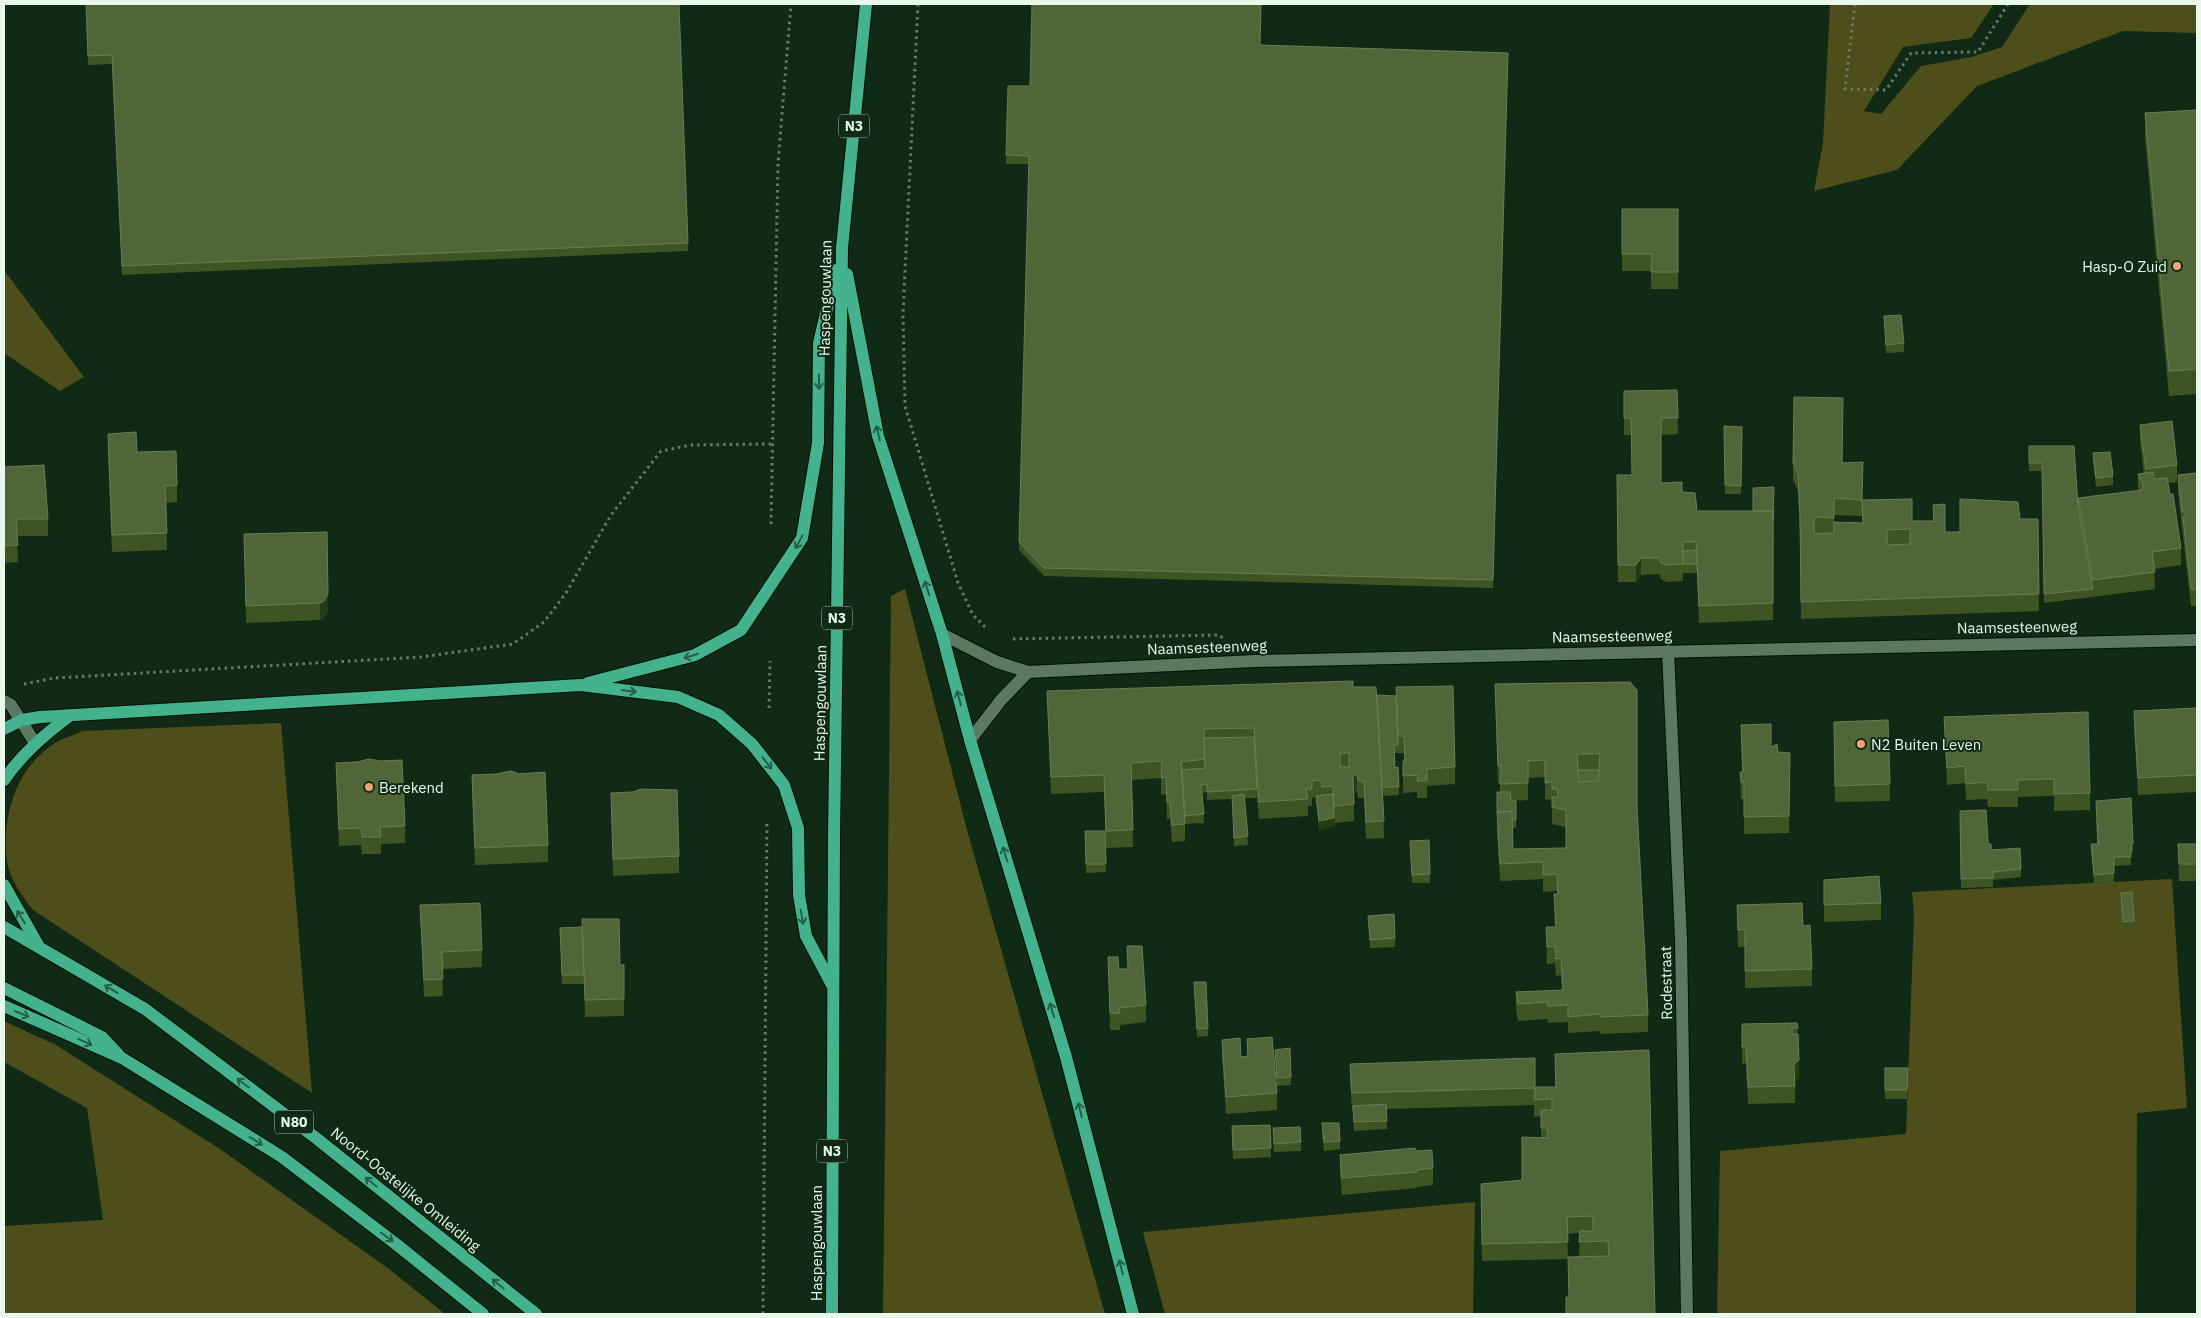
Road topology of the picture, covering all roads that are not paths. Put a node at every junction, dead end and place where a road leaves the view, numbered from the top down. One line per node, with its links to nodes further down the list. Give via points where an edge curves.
1 (866, 4): 2 (main road, Haspengouwlaan / N3)
2 (842, 248): 3 (main road, one-way to 2, via 878,436); 7 (main road, one-way to 7, via 819,343 818,444 802,538 741,630 695,655); 18 (main road, Haspengouwlaan / N3)
3 (942, 634): 6 (street, Naamsesteenweg, via 997,662); 12 (main road, one-way to 3)
4 (2197, 640): 5 (street, Naamsesteenweg)
5 (1668, 651): 6 (street, Naamsesteenweg, via 1255,661); 26 (street, Rodestraat, via 1681,939)
6 (1028, 672): 12 (street)
7 (581, 685): 9 (main road, via 105,712); 18 (main road, one-way to 18, via 678,697 719,715 752,744 784,785 798,828 799,895 806,936)
8 (4, 701): 10 (street)
9 (68, 717): 10 (main road); 13 (main road)
10 (22, 720): 11 (main road); 13 (street)
11 (4, 729)
12 (970, 740): 25 (main road, one-way to 12, via 1066,1057)
13 (35, 743): 14 (main road)
14 (4, 780)
15 (4, 885): 17 (main road, one-way to 15)
16 (4, 927): 17 (main road, Noord-Oostelijke Omleiding / N80)
17 (39, 947): 23 (main road, Noord-Oostelijke Omleiding / N80, one-way to 17, via 316,1138 145,1009)
18 (833, 987): 24 (main road, Haspengouwlaan / N3)
19 (4, 988): 21 (main road, via 102,1037)
20 (4, 1006): 21 (main road, N80, one-way to 21)
21 (122, 1058): 22 (main road, N80, one-way to 22, via 282,1157)
22 (483, 1314)
23 (536, 1314)
24 (832, 1314)
25 (1133, 1314)
26 (1688, 1314)

